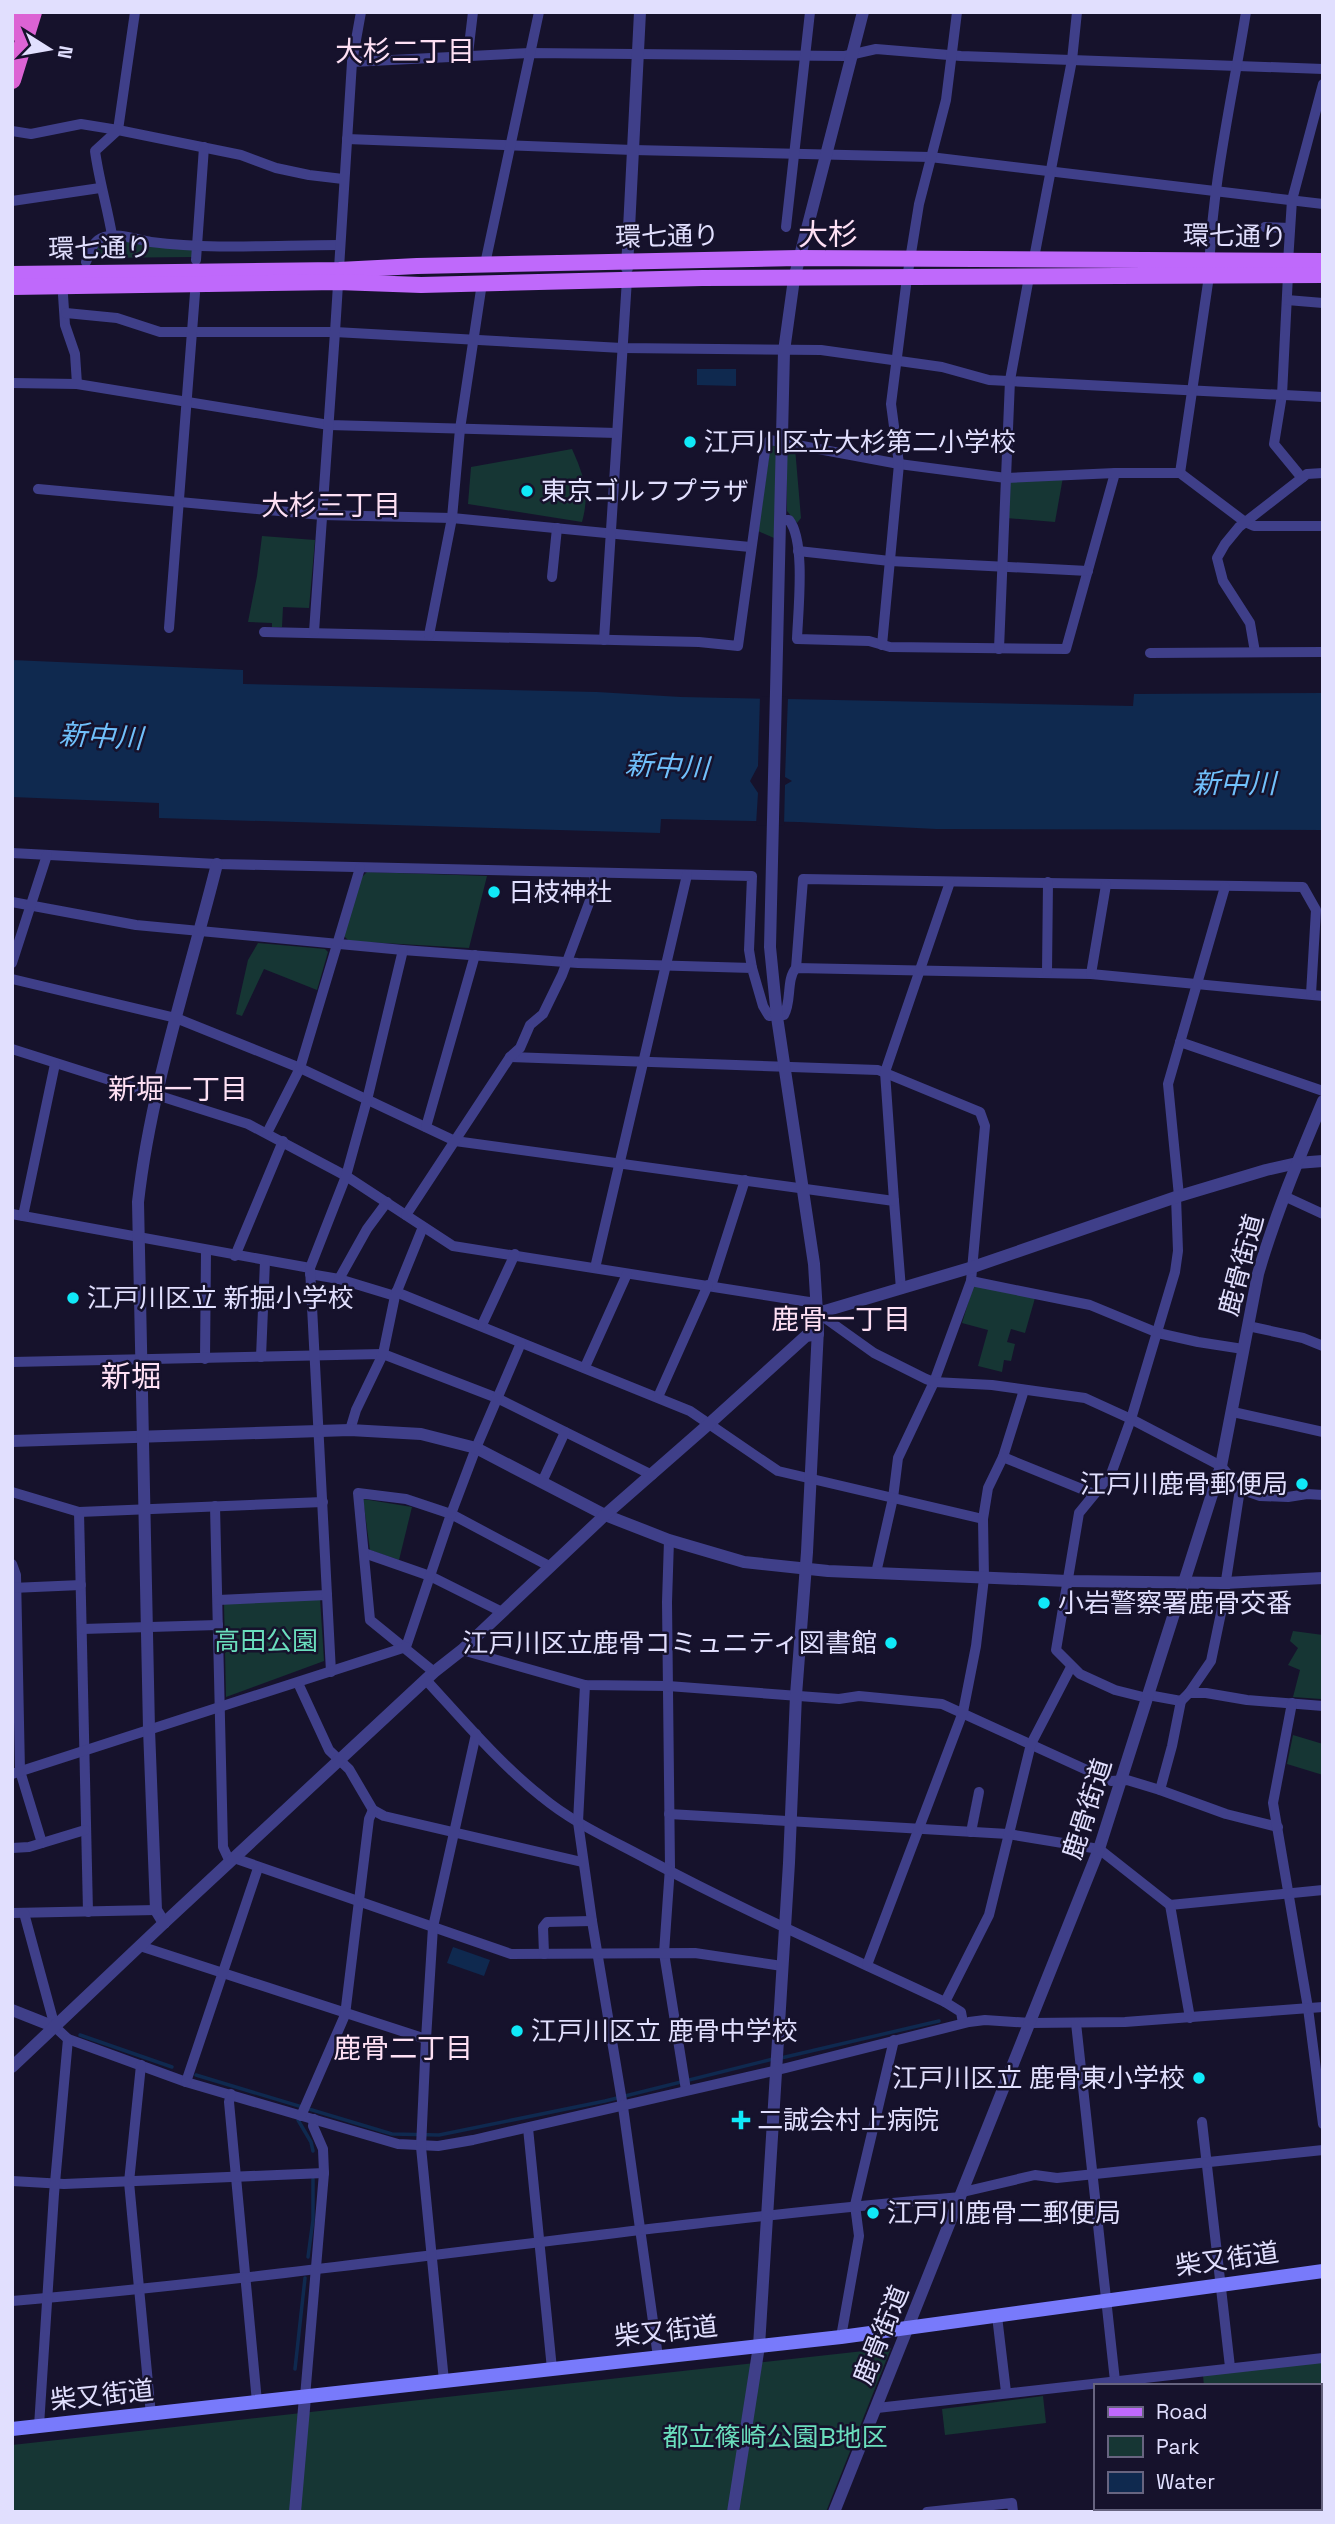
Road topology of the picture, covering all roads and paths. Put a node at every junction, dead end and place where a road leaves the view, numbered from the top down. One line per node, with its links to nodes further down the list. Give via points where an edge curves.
1 (135, 12): 25 (street)
2 (361, 12): 20 (street)
3 (473, 12): 14 (street)
4 (539, 12): 13 (street)
5 (640, 12): 16 (street)
6 (810, 12): 18 (street)
7 (863, 12): 15 (street)
8 (957, 12): 17 (street)
9 (1077, 12): 19 (street)
10 (1246, 12): 21 (street)
11 (30, 13): 12 (highway); 23 (highway)
12 (12, 32)
13 (530, 53): 14 (street); 16 (street); 28 (street)
14 (468, 54): 20 (street)
15 (852, 54): 17 (street, via 876,49); 18 (street); 32 (street)
16 (637, 55): 18 (street); 30 (street)
17 (951, 55): 19 (street); 33 (street, via 946,100)
18 (805, 56): 31 (street)
19 (1072, 60): 21 (street); 34 (street)
20 (352, 62): 27 (street)
21 (1237, 67): 22 (street); 37 (street)
22 (1323, 69)
23 (12, 80)
24 (1323, 84): 38 (street)
25 (118, 130): 26 (street, via 81,124 31,134); 29 (street); 36 (street, via 95,151)
26 (12, 131)
27 (347, 139): 28 (street); 35 (street)
28 (509, 145): 30 (street); 53 (street)
29 (204, 147): 35 (street, via 276,168); 45 (street)
30 (634, 150): 31 (street); 49 (street)
31 (794, 154): 32 (street); 41 (street)
32 (826, 154): 33 (street); 46 (street)
33 (930, 157): 34 (street); 47 (street)
34 (1050, 172): 37 (street); 48 (street)
35 (343, 179): 56 (street)
36 (100, 188): 39 (street); 44 (street)
37 (1217, 192): 38 (street); 54 (street)
38 (1292, 200): 40 (street); 43 (street)
39 (12, 201)
40 (1323, 204)
41 (786, 227)
42 (1265, 227): 43 (street)
43 (1290, 228): 55 (street)
44 (112, 235): 45 (street); 51 (street, via 93,244)
45 (197, 253): 51 (main road); 56 (main road)
46 (799, 258): 47 (main road, 環七通り); 49 (main road, 環七通り); 63 (street)
47 (910, 258): 48 (main road, 環七通り); 61 (street)
48 (1034, 258): 54 (main road, 環七通り)
49 (628, 261): 53 (main road, 環七通り); 62 (street)
50 (1323, 261): 55 (main road, 環七通り)
51 (86, 262): 52 (main road)
52 (12, 263)
53 (485, 264): 56 (main road, 環七通り)
54 (1210, 268): 55 (main road, 環七通り); 60 (main road, 環七通り); 81 (street)
55 (1288, 268): 58 (main road, 環七通り); 69 (street)
56 (339, 269): 59 (main road, 環七通り); 64 (main road, 環七通り, via 421,285); 66 (main road); 73 (street)
57 (12, 274): 59 (main road, 環七通り)
58 (1323, 275)
59 (297, 276): 65 (main road, 環七通り)
60 (1029, 277): 61 (main road, 環七通り); 78 (street)
61 (906, 278): 63 (main road, 環七通り); 77 (street)
62 (627, 279): 63 (main road, 環七通り); 64 (main road, 環七通り); 75 (street)
63 (794, 279): 76 (street)
64 (482, 283): 74 (street)
65 (12, 286)
66 (195, 293): 68 (main road); 72 (street)
67 (12, 295): 68 (main road)
68 (63, 295): 71 (street)
69 (1287, 300): 70 (street); 82 (street)
70 (1323, 303)
71 (66, 313): 72 (street, via 117,317 160,331); 80 (street)
72 (194, 331): 73 (street); 84 (street)
73 (335, 332): 74 (street); 85 (street)
74 (473, 341): 75 (street); 86 (street)
75 (621, 348): 76 (street); 87 (street)
76 (784, 351): 77 (street, via 821,350); 88 (street)
77 (897, 361): 78 (street); 89 (street, via 891,404)
78 (1010, 380): 81 (street); 93 (street)
79 (12, 383): 80 (street)
80 (77, 384): 84 (street)
81 (1192, 391): 82 (street); 92 (street)
82 (1282, 395): 83 (street); 94 (street, via 1274,444)
83 (1323, 397)
84 (188, 404): 85 (street); 96 (street)
85 (329, 425): 86 (street); 97 (street)
86 (460, 429): 87 (street); 98 (street)
87 (617, 433): 103 (street)
88 (781, 441): 89 (street); 99 (street); 104 (street, via 766,444)
89 (899, 464): 93 (street); 106 (street)
90 (1323, 472): 94 (street)
91 (1115, 473): 92 (street); 93 (street); 108 (street)
92 (1180, 473): 100 (street)
93 (1006, 478): 107 (street)
94 (1302, 478): 100 (street)
95 (38, 489): 96 (street)
96 (180, 502): 97 (street); 110 (street)
97 (322, 515): 98 (street); 112 (street)
98 (452, 517): 102 (street); 113 (street)
99 (782, 520): 105 (street, via 793,525); 147 (street, via 771,947)
100 (1245, 522): 101 (street, via 1254,526); 117 (street, via 1217,558 1223,581 1250,623)
101 (1323, 526)
102 (557, 528): 103 (street); 109 (street)
103 (610, 534): 104 (street); 114 (street)
104 (750, 547): 114 (street, via 738,646)
105 (798, 551): 106 (street); 115 (street, via 797,639 869,641)
106 (890, 561): 107 (street); 115 (street)
107 (1002, 566): 108 (street); 116 (street)
108 (1088, 571): 116 (street, via 1066,649)
109 (552, 577)
110 (169, 628)
111 (264, 632): 112 (street)
112 (314, 632): 113 (street)
113 (429, 635): 114 (street)
114 (604, 639)
115 (882, 646): 116 (street)
116 (999, 649)
117 (1255, 652): 118 (street); 119 (street)
118 (1323, 652)
119 (1150, 653)
120 (12, 853): 121 (street)
121 (47, 855): 122 (street); 131 (street)
122 (217, 864): 123 (street); 132 (street)
123 (360, 868): 124 (street); 133 (street)
124 (595, 873): 125 (street); 136 (street, via 592,895)
125 (687, 875): 138 (street); 139 (street, via 752,876)
126 (950, 882): 127 (street); 140 (street, via 803,879); 141 (street)
127 (1048, 882): 128 (street); 142 (street)
128 (1106, 885): 129 (street); 143 (street)
129 (1225, 887): 145 (street); 146 (street, via 1303,887 1316,910)
130 (12, 902): 131 (street)
131 (30, 905): 132 (street, via 136,925); 137 (street)
132 (200, 931): 133 (street); 148 (street)
133 (338, 944): 134 (street); 155 (street)
134 (402, 950): 135 (street); 159 (street)
135 (475, 955): 136 (street); 161 (street)
136 (568, 962): 138 (street); 151 (street, via 543,1014 530,1025 520,1048)
137 (12, 963)
138 (666, 965): 139 (street); 152 (street)
139 (752, 968): 147 (street, via 763,1006 769,1016)
140 (796, 968): 141 (street); 147 (street, via 787,1010)
141 (920, 971): 142 (street); 156 (street)
142 (1047, 972): 143 (street)
143 (1091, 974): 145 (street)
144 (12, 979): 148 (street)
145 (1197, 984): 146 (street); 149 (street)
146 (1317, 995)
147 (777, 1017): 154 (street)
148 (176, 1018): 155 (street); 158 (street)
149 (1180, 1042): 157 (street); 171 (street, via 1168,1084)
150 (12, 1049): 153 (street)
151 (510, 1057): 152 (street); 163 (street)
152 (643, 1061): 154 (street); 166 (street)
153 (55, 1063): 158 (street); 176 (street)
154 (785, 1067): 156 (street); 170 (street)
155 (300, 1068): 159 (street); 162 (street)
156 (885, 1072): 173 (street); 184 (street, via 980,1112 985,1126)
157 (1323, 1091)
158 (156, 1094): 162 (street); 179 (street, via 142,1164)
159 (367, 1100): 161 (street); 168 (street)
160 (1323, 1101): 167 (street, 鹿骨街道)
161 (426, 1127): 163 (street)
162 (267, 1133): 164 (street)
163 (456, 1141): 166 (street); 177 (street)
164 (283, 1142): 168 (street); 182 (street)
165 (1323, 1161): 167 (street)
166 (619, 1163): 169 (street); 185 (street)
167 (1297, 1163): 171 (street); 172 (street, 鹿骨街道)
168 (346, 1176): 174 (street); 186 (street)
169 (745, 1180): 170 (street); 190 (street)
170 (802, 1188): 173 (street); 193 (street)
171 (1177, 1196): 184 (street); 196 (street, via 1178,1251)
172 (1284, 1196): 175 (street); 195 (street, 鹿骨街道, via 1258,1274)
173 (894, 1201): 191 (street)
174 (387, 1202): 177 (street); 188 (street, via 366,1229)
175 (1323, 1214)
176 (18, 1215): 179 (street)
177 (406, 1215): 178 (street)
178 (423, 1227): 181 (street, via 453,1246); 192 (street)
179 (139, 1238): 180 (street); 204 (street)
180 (206, 1251): 182 (street); 205 (street)
181 (515, 1254): 185 (street); 194 (street)
182 (234, 1256): 183 (street)
183 (265, 1261): 186 (street); 203 (street)
184 (974, 1267): 189 (street); 191 (street)
185 (595, 1268): 187 (street)
186 (310, 1271): 188 (street); 202 (street)
187 (627, 1273): 190 (street); 207 (street)
188 (339, 1279): 192 (street)
189 (971, 1280): 196 (street, via 1090,1305); 208 (street)
190 (709, 1285): 193 (street); 211 (street)
191 (901, 1289): 193 (street)
192 (395, 1294): 194 (street); 201 (street)
193 (818, 1307): 197 (street); 208 (street, via 874,1353)
194 (482, 1325): 198 (street)
195 (1248, 1326): 199 (street); 200 (street, 鹿骨街道)
196 (1158, 1333): 200 (street); 213 (street)
197 (818, 1334): 214 (street, via 806,1336); 225 (street)
198 (521, 1343): 207 (street); 210 (street)
199 (1323, 1346)
200 (1243, 1349): 212 (street, 鹿骨街道)
201 (383, 1354): 202 (street); 210 (street); 215 (street)
202 (315, 1355): 203 (street); 216 (street)
203 (261, 1357): 205 (street)
204 (142, 1359): 205 (street); 206 (street); 219 (street)
205 (205, 1359)
206 (12, 1362)
207 (585, 1367): 211 (street)
208 (934, 1382): 209 (street); 231 (street, via 898,1458)
209 (1024, 1390): 213 (street, via 1085,1398); 222 (street)
210 (497, 1398): 217 (street); 221 (street)
211 (658, 1398): 214 (street)
212 (1233, 1412): 218 (street); 223 (street, 鹿骨街道)
213 (1131, 1419): 223 (street); 229 (street, via 1111,1474)
214 (710, 1423): 224 (street); 225 (street, via 778,1471)
215 (350, 1430): 216 (street); 221 (street, via 421,1434)
216 (320, 1431): 219 (street); 232 (street)
217 (565, 1432): 224 (street); 226 (street)
218 (1323, 1432)
219 (144, 1437): 220 (street); 234 (street)
220 (12, 1441)
221 (476, 1448): 226 (street); 236 (street)
222 (1003, 1457): 229 (street); 238 (street, via 988,1488)
223 (1222, 1466): 227 (street); 249 (street, 鹿骨街道)
224 (652, 1475): 237 (street)
225 (811, 1480): 231 (street); 243 (street)
226 (542, 1482): 237 (street)
227 (1240, 1489): 230 (street, via 1269,1496); 250 (street)
228 (12, 1492): 235 (street)
229 (1094, 1494): 248 (street, via 1079,1513)
230 (1323, 1495)
231 (893, 1498): 238 (street); 244 (street)
232 (323, 1503): 233 (street); 253 (street)
233 (215, 1506): 234 (street); 254 (street)
234 (145, 1509): 235 (street); 257 (street)
235 (79, 1511): 251 (street)
236 (451, 1514): 240 (street, via 406,1499 358,1493); 242 (street); 245 (street)
237 (604, 1515): 239 (street); 242 (street)
238 (983, 1519): 246 (street)
239 (669, 1540): 243 (street, via 744,1562); 266 (street)
240 (365, 1553): 245 (street); 259 (street, via 370,1620)
241 (12, 1564): 252 (street)
242 (549, 1566): 255 (street)
243 (806, 1570): 244 (street); 267 (street)
244 (876, 1573): 246 (street)
245 (430, 1576): 255 (street); 259 (street)
246 (984, 1578): 248 (street); 273 (street)
247 (1323, 1578): 250 (street)
248 (1068, 1581): 249 (street); 261 (street, via 1056,1650)
249 (1183, 1583): 250 (street); 268 (street, 鹿骨街道)
250 (1224, 1583): 269 (street, via 1211,1661)
251 (81, 1585): 252 (street); 258 (street)
252 (14, 1588): 279 (street)
253 (327, 1595): 254 (street); 262 (street)
254 (218, 1600): 256 (street)
255 (502, 1612): 260 (street)
256 (218, 1625): 257 (street); 272 (street)
257 (149, 1627): 258 (street); 274 (street)
258 (82, 1629): 277 (street)
259 (406, 1647): 262 (street); 263 (street)
260 (462, 1650): 263 (street); 265 (street)
261 (1071, 1667): 268 (street, via 1115,1690); 276 (street)
262 (331, 1672): 264 (street)
263 (430, 1676): 275 (street); 278 (street)
264 (298, 1683): 272 (street); 278 (street, via 329,1750)
265 (585, 1685): 266 (street); 286 (street)
266 (668, 1686): 267 (street); 284 (street)
267 (796, 1695): 273 (street, via 942,1704); 285 (street)
268 (1148, 1696): 269 (street); 280 (street, 鹿骨街道)
269 (1185, 1697): 270 (street); 281 (street)
270 (1292, 1703): 271 (street); 287 (street, via 1273,1803)
271 (1323, 1706)
272 (220, 1708): 274 (street); 296 (street, via 223,1847)
273 (963, 1712): 276 (street); 288 (street)
274 (149, 1729): 277 (street); 304 (street)
275 (475, 1734): 286 (street, via 541,1797); 291 (street)
276 (1031, 1744): 280 (street); 292 (street)
277 (84, 1750): 279 (street); 289 (street)
278 (339, 1760): 283 (street); 296 (street)
279 (16, 1772): 293 (street)
280 (1119, 1782): 281 (street); 295 (street, 鹿骨街道)
281 (1160, 1790): 287 (street)
282 (979, 1792): 290 (street)
283 (373, 1810): 291 (street); 302 (street)
284 (668, 1814): 285 (street); 299 (street)
285 (792, 1821): 288 (street); 311 (street)
286 (578, 1822): 297 (street); 299 (street)
287 (1278, 1827): 301 (street)
288 (919, 1829): 290 (street); 316 (street)
289 (85, 1830): 293 (street); 305 (street)
290 (971, 1832): 292 (street)
291 (454, 1833): 297 (street); 310 (street)
292 (1008, 1834): 295 (street); 319 (street, via 989,1915)
293 (42, 1843): 294 (street)
294 (12, 1847)
295 (1099, 1849): 303 (street); 326 (street, 鹿骨街道)
296 (232, 1860): 298 (street); 309 (street)
297 (582, 1862): 308 (street)
298 (258, 1868): 302 (street); 318 (street)
299 (670, 1871): 311 (street); 313 (street)
300 (1323, 1891): 301 (street)
301 (1290, 1894): 303 (street); 321 (street)
302 (359, 1901): 310 (street); 323 (street)
303 (1170, 1905): 324 (street)
304 (156, 1909): 305 (street); 309 (street)
305 (88, 1912): 307 (street)
306 (12, 1913): 307 (street)
307 (24, 1913): 328 (street)
308 (592, 1921): 314 (street, via 547,1922 543,1927); 315 (street)
309 (164, 1923): 312 (street)
310 (433, 1927): 314 (street, via 511,1954); 330 (street)
311 (785, 1928): 316 (street); 317 (street)
312 (140, 1946): 318 (street); 328 (street)
313 (664, 1953): 315 (street); 317 (street); 336 (street)
314 (544, 1954): 315 (street)
315 (598, 1954): 338 (street)
316 (867, 1965): 319 (street)
317 (782, 1966): 334 (street)
318 (222, 1973): 323 (street); 335 (street)
319 (945, 2002): 325 (street, via 961,2012)
320 (1323, 2007): 321 (street)
321 (1308, 2008): 324 (street); 342 (street)
322 (12, 2010): 328 (street)
323 (345, 2015): 330 (street); 339 (street)
324 (1190, 2018): 327 (street)
325 (963, 2023): 326 (street); 331 (street)
326 (1031, 2023): 327 (street); 353 (street, 鹿骨街道)
327 (1076, 2023): 348 (street)
328 (55, 2027): 329 (street); 333 (street)
329 (68, 2039): 332 (street); 352 (street)
330 (426, 2039): 344 (street)
331 (894, 2040): 334 (street); 354 (street)
332 (141, 2065): 335 (street); 351 (street)
333 (12, 2067)
334 (776, 2070): 336 (street); 355 (street)
335 (186, 2082): 337 (street)
336 (686, 2090): 338 (street)
337 (231, 2094): 339 (street); 349 (street)
338 (623, 2107): 343 (street); 356 (street)
339 (301, 2116): 340 (street)
340 (314, 2119): 344 (street); 347 (street)
341 (1202, 2122): 346 (street)
342 (1323, 2124)
343 (528, 2128): 344 (street); 357 (street)
344 (421, 2147): 358 (street)
345 (1323, 2150): 346 (street)
346 (1205, 2162): 348 (street); 362 (street)
347 (324, 2172): 349 (street); 359 (street)
348 (1092, 2174): 353 (street, via 1035,2175); 366 (street)
349 (236, 2176): 351 (street); 361 (street)
350 (12, 2181): 352 (street)
351 (130, 2182): 352 (street); 363 (street)
352 (55, 2184): 364 (street)
353 (962, 2195): 354 (street); 368 (street, 鹿骨街道)
354 (855, 2206): 355 (street); 369 (street, via 859,2236)
355 (767, 2214): 356 (street); 370 (street)
356 (640, 2230): 357 (street); 371 (street)
357 (540, 2242): 358 (street); 374 (street)
358 (432, 2255): 359 (street); 376 (street)
359 (316, 2269): 361 (street); 379 (street)
360 (1323, 2270): 362 (main road, 柴又街道)
361 (246, 2277): 363 (street); 380 (street)
362 (1220, 2285): 366 (main road, 柴又街道); 373 (street)
363 (139, 2291): 364 (street); 382 (street)
364 (47, 2298): 365 (street); 383 (street)
365 (12, 2301)
366 (1106, 2301): 367 (main road, 柴又街道); 377 (street)
367 (997, 2316): 368 (main road, 柴又街道); 378 (street)
368 (908, 2329): 369 (main road, 柴又街道); 381 (street, 鹿骨街道)
369 (841, 2337): 370 (main road, 柴又街道)
370 (759, 2346): 371 (main road, 柴又街道); 386 (street)
371 (658, 2357): 374 (main road, 柴又街道)
372 (1323, 2358): 373 (street)
373 (1230, 2367): 375 (street)
374 (552, 2369): 376 (main road, 柴又街道)
375 (1166, 2380): 377 (street)
376 (444, 2381): 379 (main road, 柴又街道)
377 (1115, 2381): 378 (street)
378 (1006, 2392): 381 (street)
379 (305, 2397): 380 (main road, 柴又街道); 385 (street)
380 (257, 2402): 382 (main road, 柴又街道)
381 (877, 2408): 387 (street, 鹿骨街道)
382 (151, 2415): 383 (main road, 柴又街道)
383 (39, 2426): 384 (main road, 柴又街道)
384 (12, 2429)
385 (295, 2512)
386 (733, 2512)
387 (834, 2512)
388 (927, 2512): 389 (street, via 1012,2504)
389 (1013, 2512)

